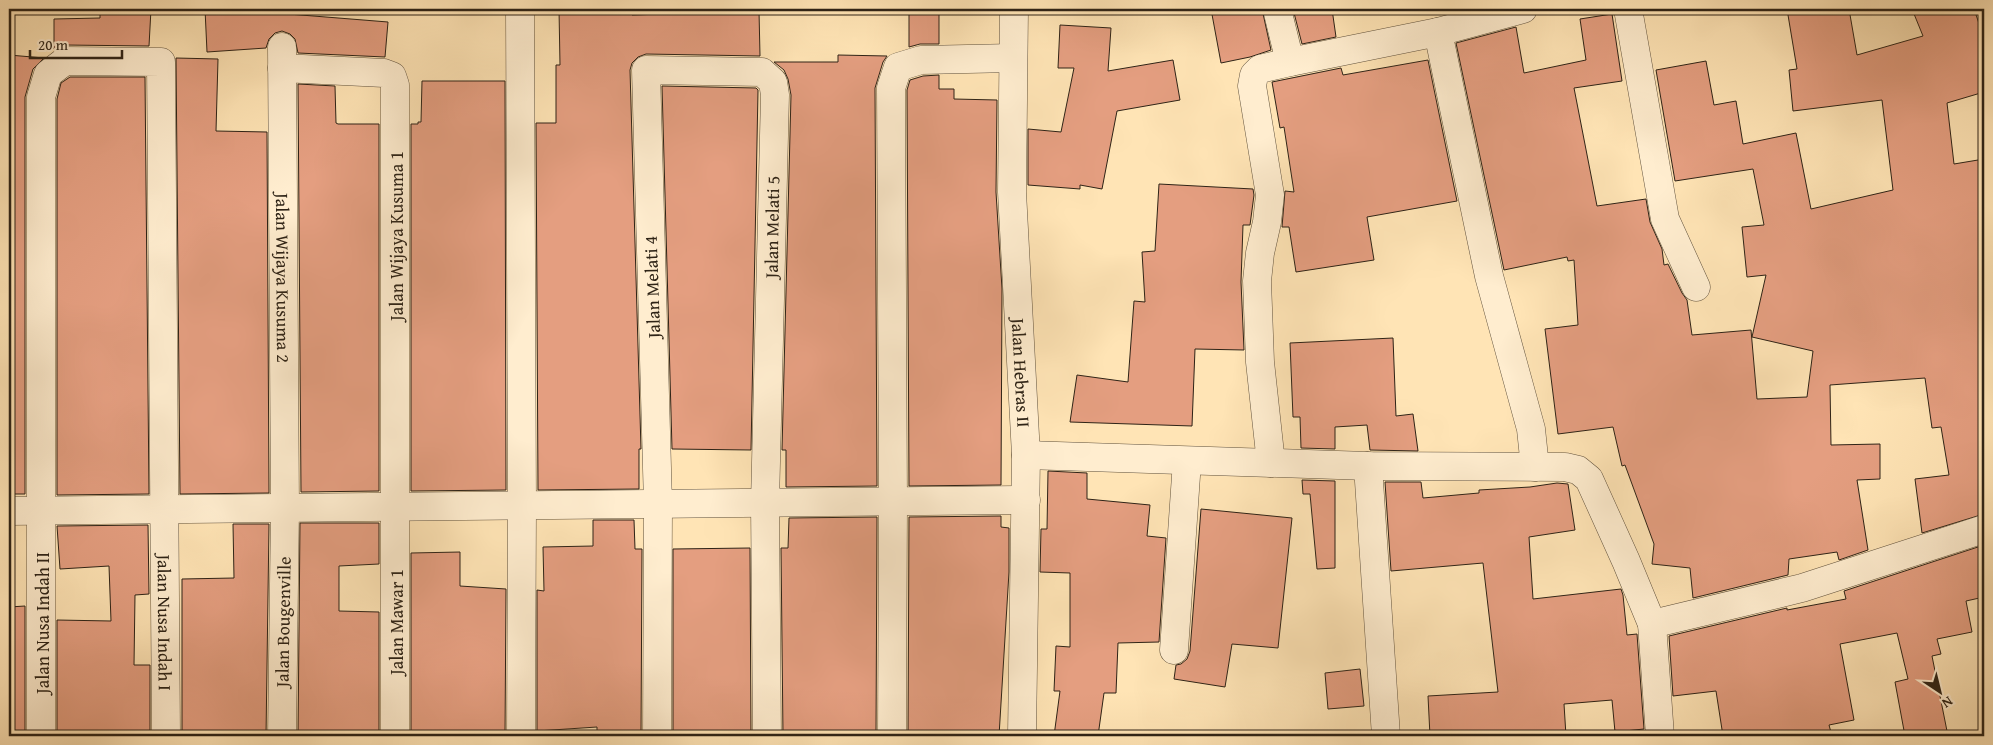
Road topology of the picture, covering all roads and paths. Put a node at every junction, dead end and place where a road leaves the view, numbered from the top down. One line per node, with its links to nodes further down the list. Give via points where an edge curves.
1 (520, 9): 21 (street)
2 (1014, 9): 8 (street, Jalan Hebras II)
3 (1277, 9): 9 (street)
4 (1523, 9): 6 (street)
5 (1628, 9): 11 (street, via 1666,219)
6 (1438, 32): 9 (street); 16 (street, via 1489,276 1531,429)
7 (282, 58): 22 (street, Jalan Wijaya Kusuma 1, via 384,72 392,76 395,86); 23 (street, Jalan Wijaya Kusuma 2)
8 (1013, 58): 12 (street, Jalan Hebras II, via 1012,192); 18 (street, via 921,60 898,67 891,88)
9 (1290, 62): 14 (street, via 1260,69 1254,74 1252,86 1270,195 1257,281 1260,362)
10 (646, 70): 19 (street, Jalan Melati 5, via 762,72 773,82); 20 (street, Jalan Melati 4)
11 (1696, 288)
12 (1026, 455): 13 (street); 17 (street, Jalan Hebras II)
13 (1187, 461): 14 (street); 29 (street)
14 (1271, 463): 15 (street)
15 (1368, 466): 16 (street); 39 (street)
16 (1535, 467): 28 (street, via 1565,467 1578,470 1588,479)
17 (1026, 500): 18 (street); 38 (street, Jalan Hebras II)
18 (893, 502): 19 (street); 37 (street)
19 (765, 503): 20 (street); 36 (street, Jalan Melati 5)
20 (658, 504): 21 (street); 35 (street, Jalan Melati 4)
21 (522, 506): 22 (street); 34 (street)
22 (396, 507): 23 (street); 33 (street, Jalan Mawar 1)
23 (284, 508): 24 (street); 32 (street, Jalan Bougenville)
24 (164, 510): 26 (street); 26 (street, Jalan Nusa Indah I, via 161,62 65,62 48,74 41,97); 31 (street, Jalan Nusa Indah I)
25 (9, 511): 26 (street)
26 (42, 511): 30 (street, Jalan Nusa Indah II)
27 (1984, 528): 28 (street, via 1802,588)
28 (1652, 624): 40 (street)
29 (1174, 650)
30 (41, 736)
31 (166, 736)
32 (282, 736)
33 (395, 736)
34 (520, 736)
35 (657, 736)
36 (767, 736)
37 (892, 736)
38 (1022, 736)
39 (1386, 736)
40 (1660, 736)

